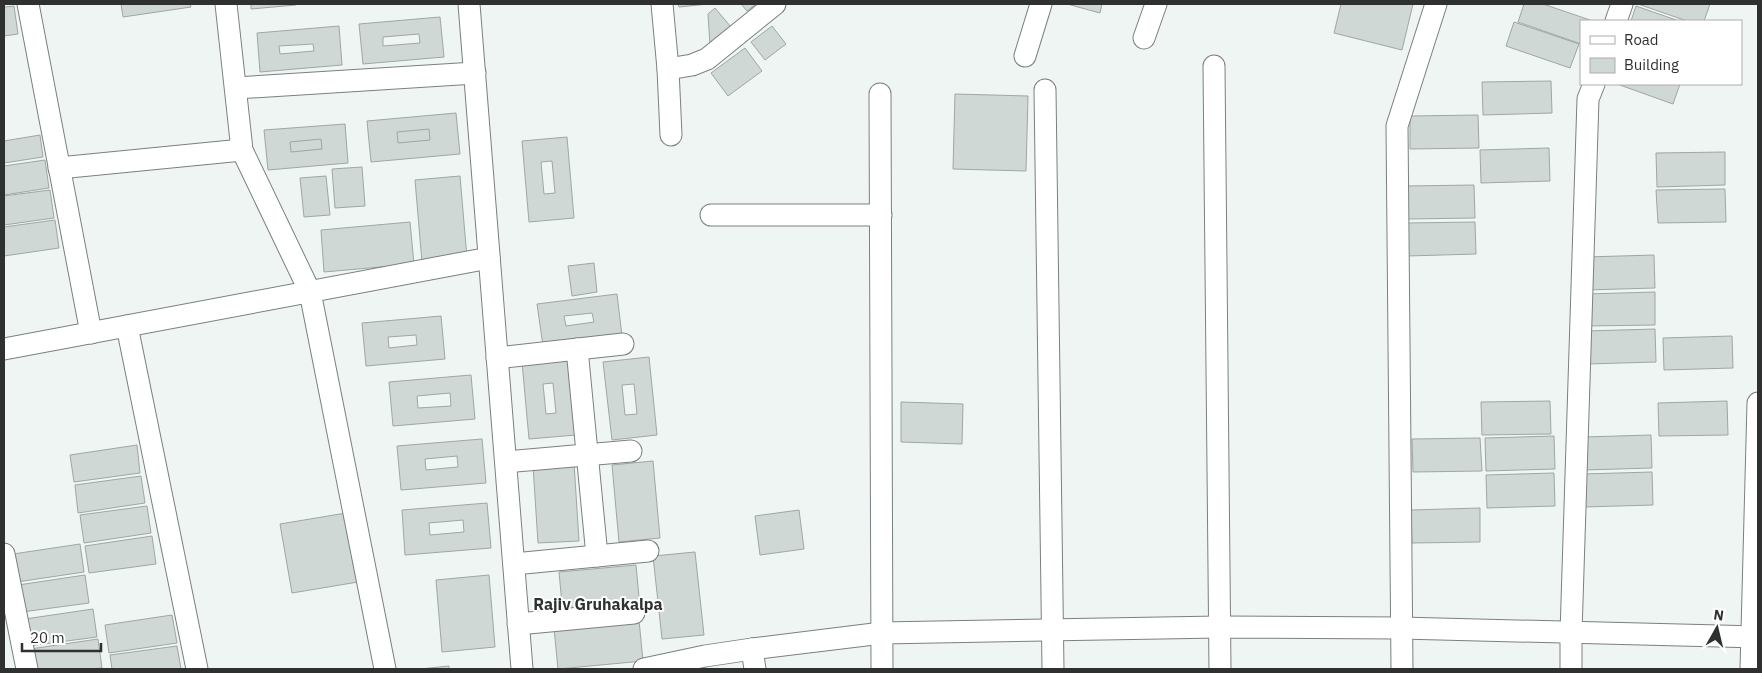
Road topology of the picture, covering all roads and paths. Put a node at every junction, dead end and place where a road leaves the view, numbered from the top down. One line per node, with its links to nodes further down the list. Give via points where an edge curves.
1 (28, 4): 22 (street)
2 (226, 4): 17 (street)
3 (469, 4): 15 (street)
4 (662, 4): 14 (street)
5 (775, 4): 14 (street, via 707,59 692,66)
6 (1041, 4): 12 (street)
7 (1156, 4): 11 (street)
8 (1436, 4): 44 (street, via 1397,126)
9 (1622, 4): 10 (street)
10 (1616, 20)
11 (1144, 38)
12 (1025, 56)
13 (1214, 66): 43 (street)
14 (668, 69): 20 (street)
15 (475, 73): 17 (street); 25 (street)
16 (1594, 85): 47 (street, via 1588,99)
17 (236, 88): 21 (street)
18 (1045, 90): 45 (street)
19 (880, 94): 24 (street)
20 (671, 135)
21 (242, 150): 22 (street); 26 (street)
22 (59, 168): 28 (street)
23 (712, 215): 24 (street)
24 (880, 215): 46 (street)
25 (489, 258): 26 (street); 32 (street)
26 (310, 292): 27 (street); 53 (street)
27 (127, 326): 28 (street); 52 (street)
28 (91, 333): 30 (street)
29 (623, 344): 31 (street)
30 (4, 349)
31 (577, 349): 32 (street); 35 (street)
32 (497, 358): 36 (street)
33 (1758, 403): 48 (street)
34 (631, 451): 35 (street)
35 (586, 454): 36 (street); 39 (street)
36 (506, 462): 40 (street)
37 (648, 551): 39 (street)
38 (4, 554): 51 (street)
39 (597, 556): 40 (street)
40 (514, 564): 42 (street)
41 (634, 613): 42 (street)
42 (518, 624): 54 (street)
43 (1219, 628): 44 (street); 45 (street); 58 (street)
44 (1401, 628): 47 (street); 59 (street)
45 (1052, 631): 46 (street); 57 (street)
46 (882, 633): 49 (street); 56 (street)
47 (1571, 633): 48 (street); 60 (street)
48 (1754, 636): 61 (street)
49 (754, 659): 50 (street)
50 (667, 667): 55 (street)
51 (27, 669)
52 (197, 669)
53 (385, 669)
54 (522, 669)
55 (644, 669)
56 (882, 669)
57 (1053, 669)
58 (1220, 669)
59 (1402, 669)
60 (1571, 669)
61 (1751, 669)

